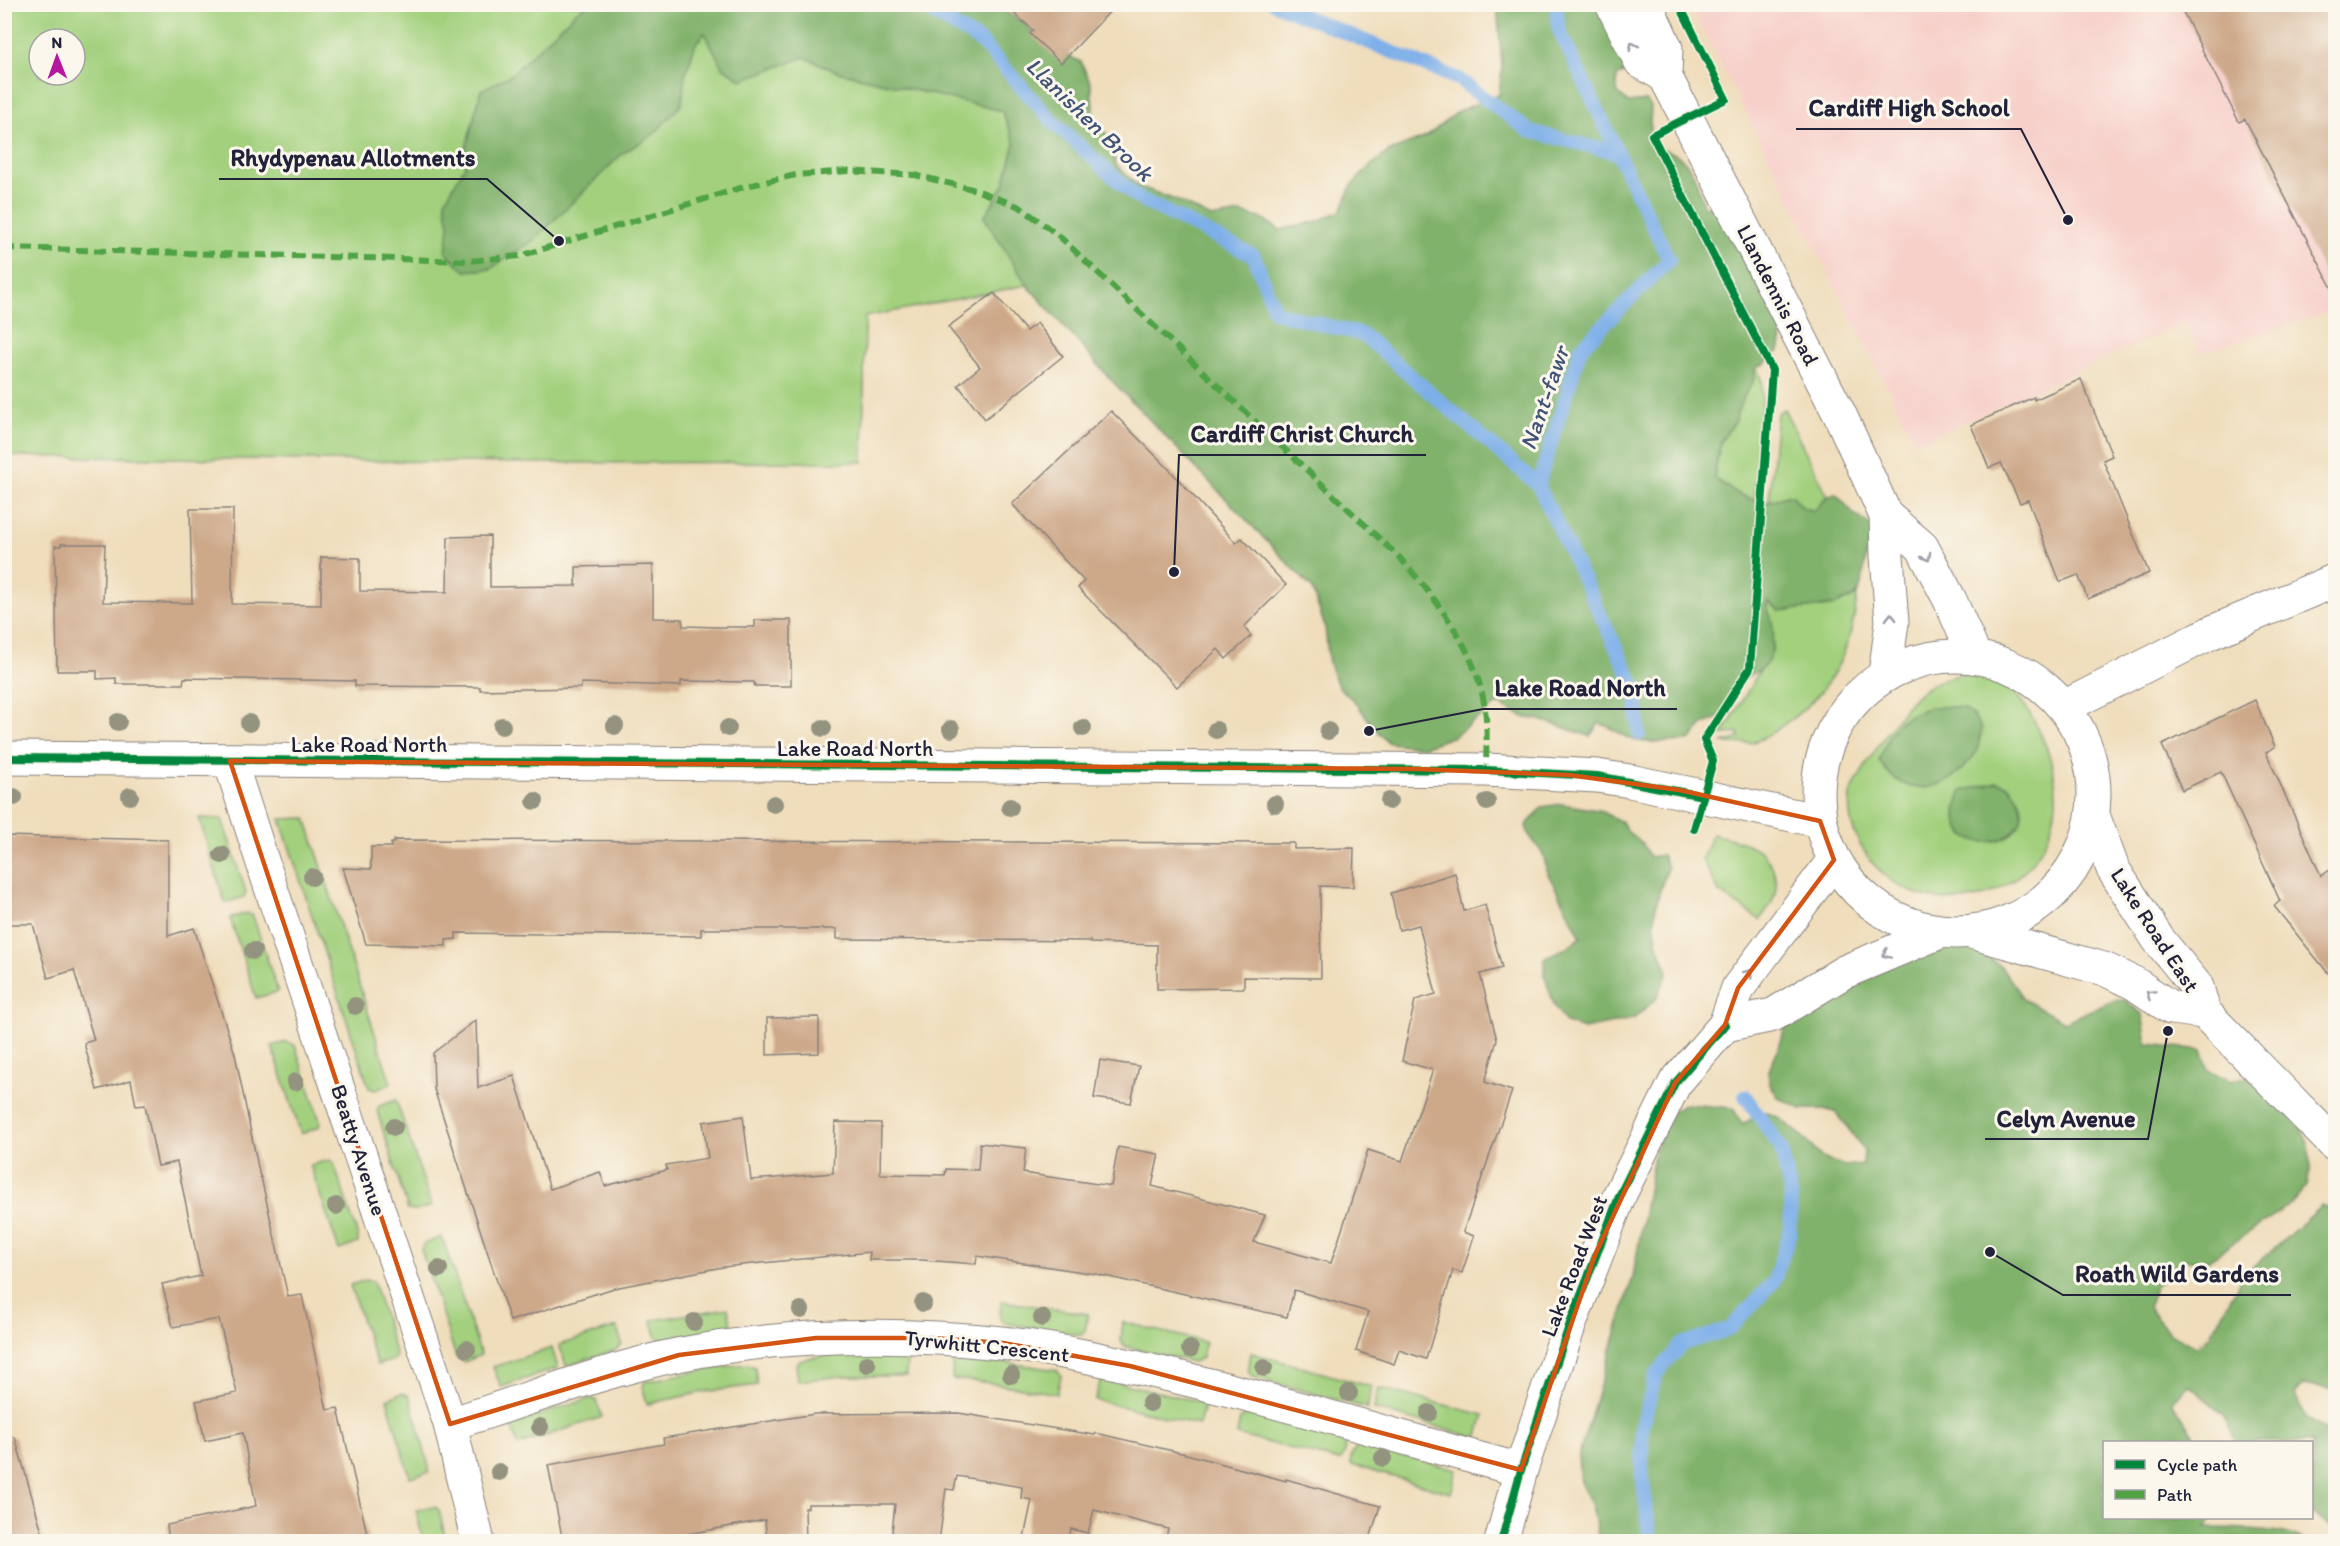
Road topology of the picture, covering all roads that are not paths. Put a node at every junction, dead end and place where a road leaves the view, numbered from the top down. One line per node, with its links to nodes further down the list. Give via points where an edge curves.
1 (1612, 4): 3 (street, one-way to 1, via 1641,62)
2 (1646, 4): 3 (street, Llandennis Road, via 1666,48)
3 (1665, 76): 4 (street, Llandennis Road, via 1841,417)
4 (1886, 516): 6 (street, Llandennis Road, one-way to 6, via 1922,547); 7 (street, Llandennis Road, one-way to 4, via 1892,622)
5 (2336, 580): 8 (street, via 2210,633)
6 (1975, 657): 7 (street, Lake Road East, via 1944,656 1914,662); 8 (street, Lake Road East, via 2009,666 2039,683)
7 (1885, 675): 12 (street, Lake Road East, via 1853,702 1829,737 1818,778)
8 (2064, 707): 11 (street, Lake Road East, via 2086,744 2095,785)
9 (4, 758): 10 (street, Lake Road North)
10 (230, 761): 12 (street, Lake Road North, via 1486,770 1597,776); 18 (street, Beatty Avenue)
11 (2093, 815): 14 (street, via 2087,842 2075,866 2048,899 2012,921); 15 (street, Lake Road East, via 2113,869 2158,939 2197,987)
12 (1820, 820): 13 (street, Lake Road East)
13 (1834, 860): 14 (street, Lake Road East, via 1861,895 1897,920); 16 (street, Lake Road West, one-way to 13, via 1738,988)
14 (1956, 932): 15 (street, Lake Road East, one-way to 14, via 2171,1008 2104,969); 16 (street, one-way to 16, via 1844,972 1773,1015)
15 (2204, 1012): 17 (street, Lake Road East)
16 (1725, 1025): 19 (street, Lake Road West, via 1675,1083 1620,1194 1569,1326)
17 (2336, 1146)
18 (450, 1424): 19 (street, Tyrwhitt Crescent, via 628,1366 679,1355 816,1338 932,1338 1003,1343 1130,1366); 20 (street, Beatty Avenue)
19 (1521, 1470): 21 (street, Lake Road West)
20 (478, 1542)
21 (1501, 1542)

